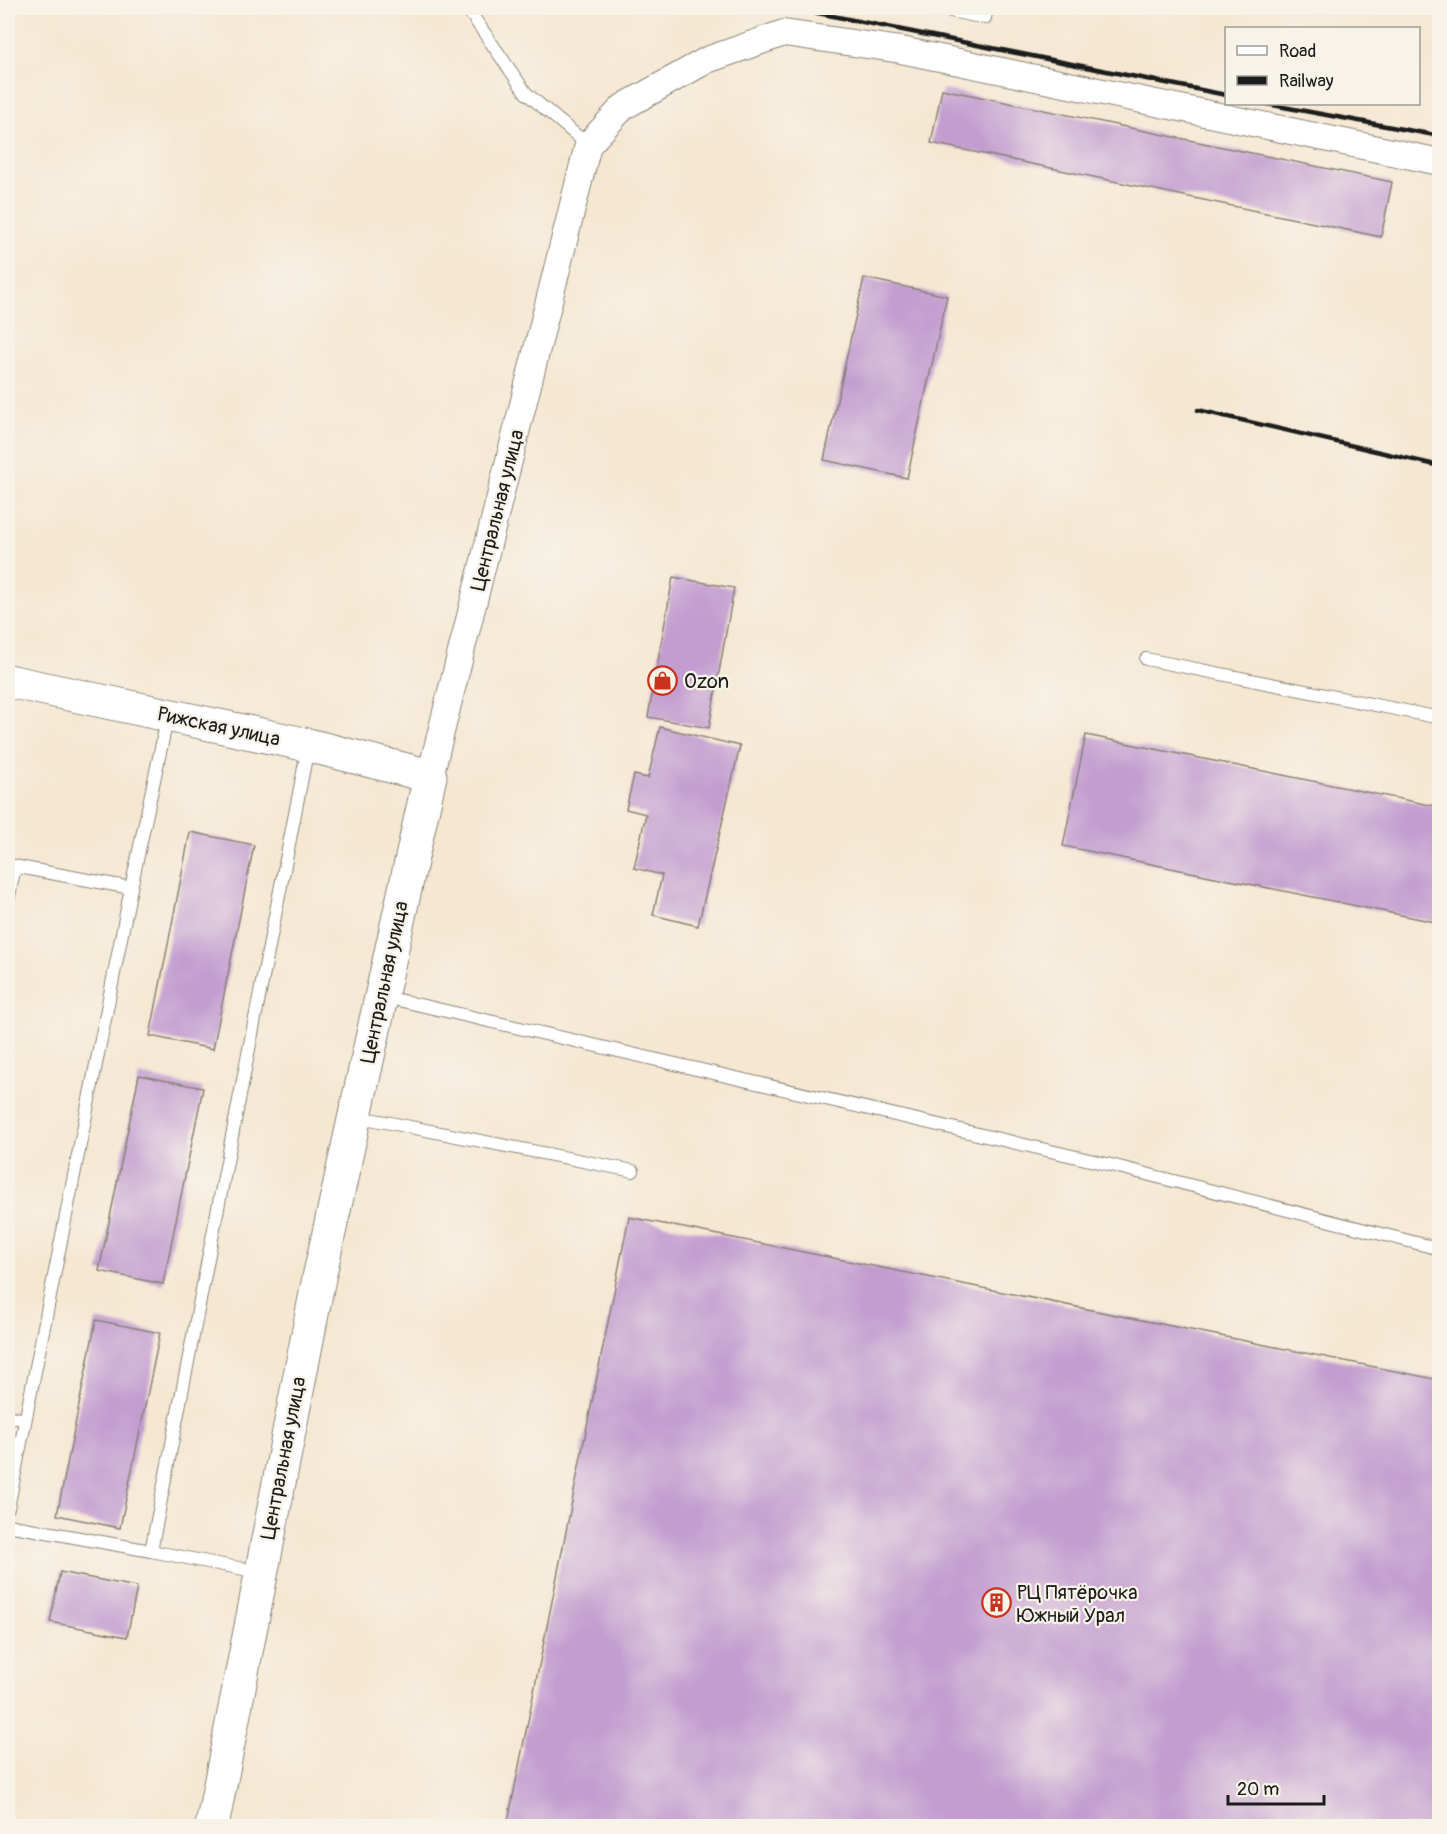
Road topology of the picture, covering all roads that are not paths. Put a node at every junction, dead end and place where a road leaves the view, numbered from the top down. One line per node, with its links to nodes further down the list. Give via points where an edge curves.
1 (467, 8): 4 (lane, via 526,93)
2 (936, 8): 3 (lane, via 985,18)
3 (987, 8)
4 (588, 145): 5 (street, via 624,107 707,60 784,33 901,50); 11 (street, Центральная улица)
5 (1440, 162)
6 (1146, 659): 9 (lane)
7 (8, 681): 8 (street, Рижская улица)
8 (168, 716): 10 (street, Рижская улица); 13 (lane)
9 (1440, 718)
10 (309, 745): 11 (street, Рижская улица); 23 (lane)
11 (430, 776): 15 (street, Центральная улица)
12 (11, 866): 13 (lane); 14 (lane)
13 (131, 888): 20 (lane)
14 (8, 901)
15 (380, 995): 16 (street, Центральная улица); 18 (lane, via 1107,1164)
16 (354, 1116): 17 (lane); 24 (street, Центральная улица)
17 (633, 1171)
18 (1440, 1249)
19 (8, 1416): 20 (lane)
20 (25, 1420): 21 (lane)
21 (8, 1508)
22 (8, 1525): 23 (lane)
23 (151, 1551): 24 (lane)
24 (260, 1572): 25 (street, Центральная улица)
25 (212, 1827)

